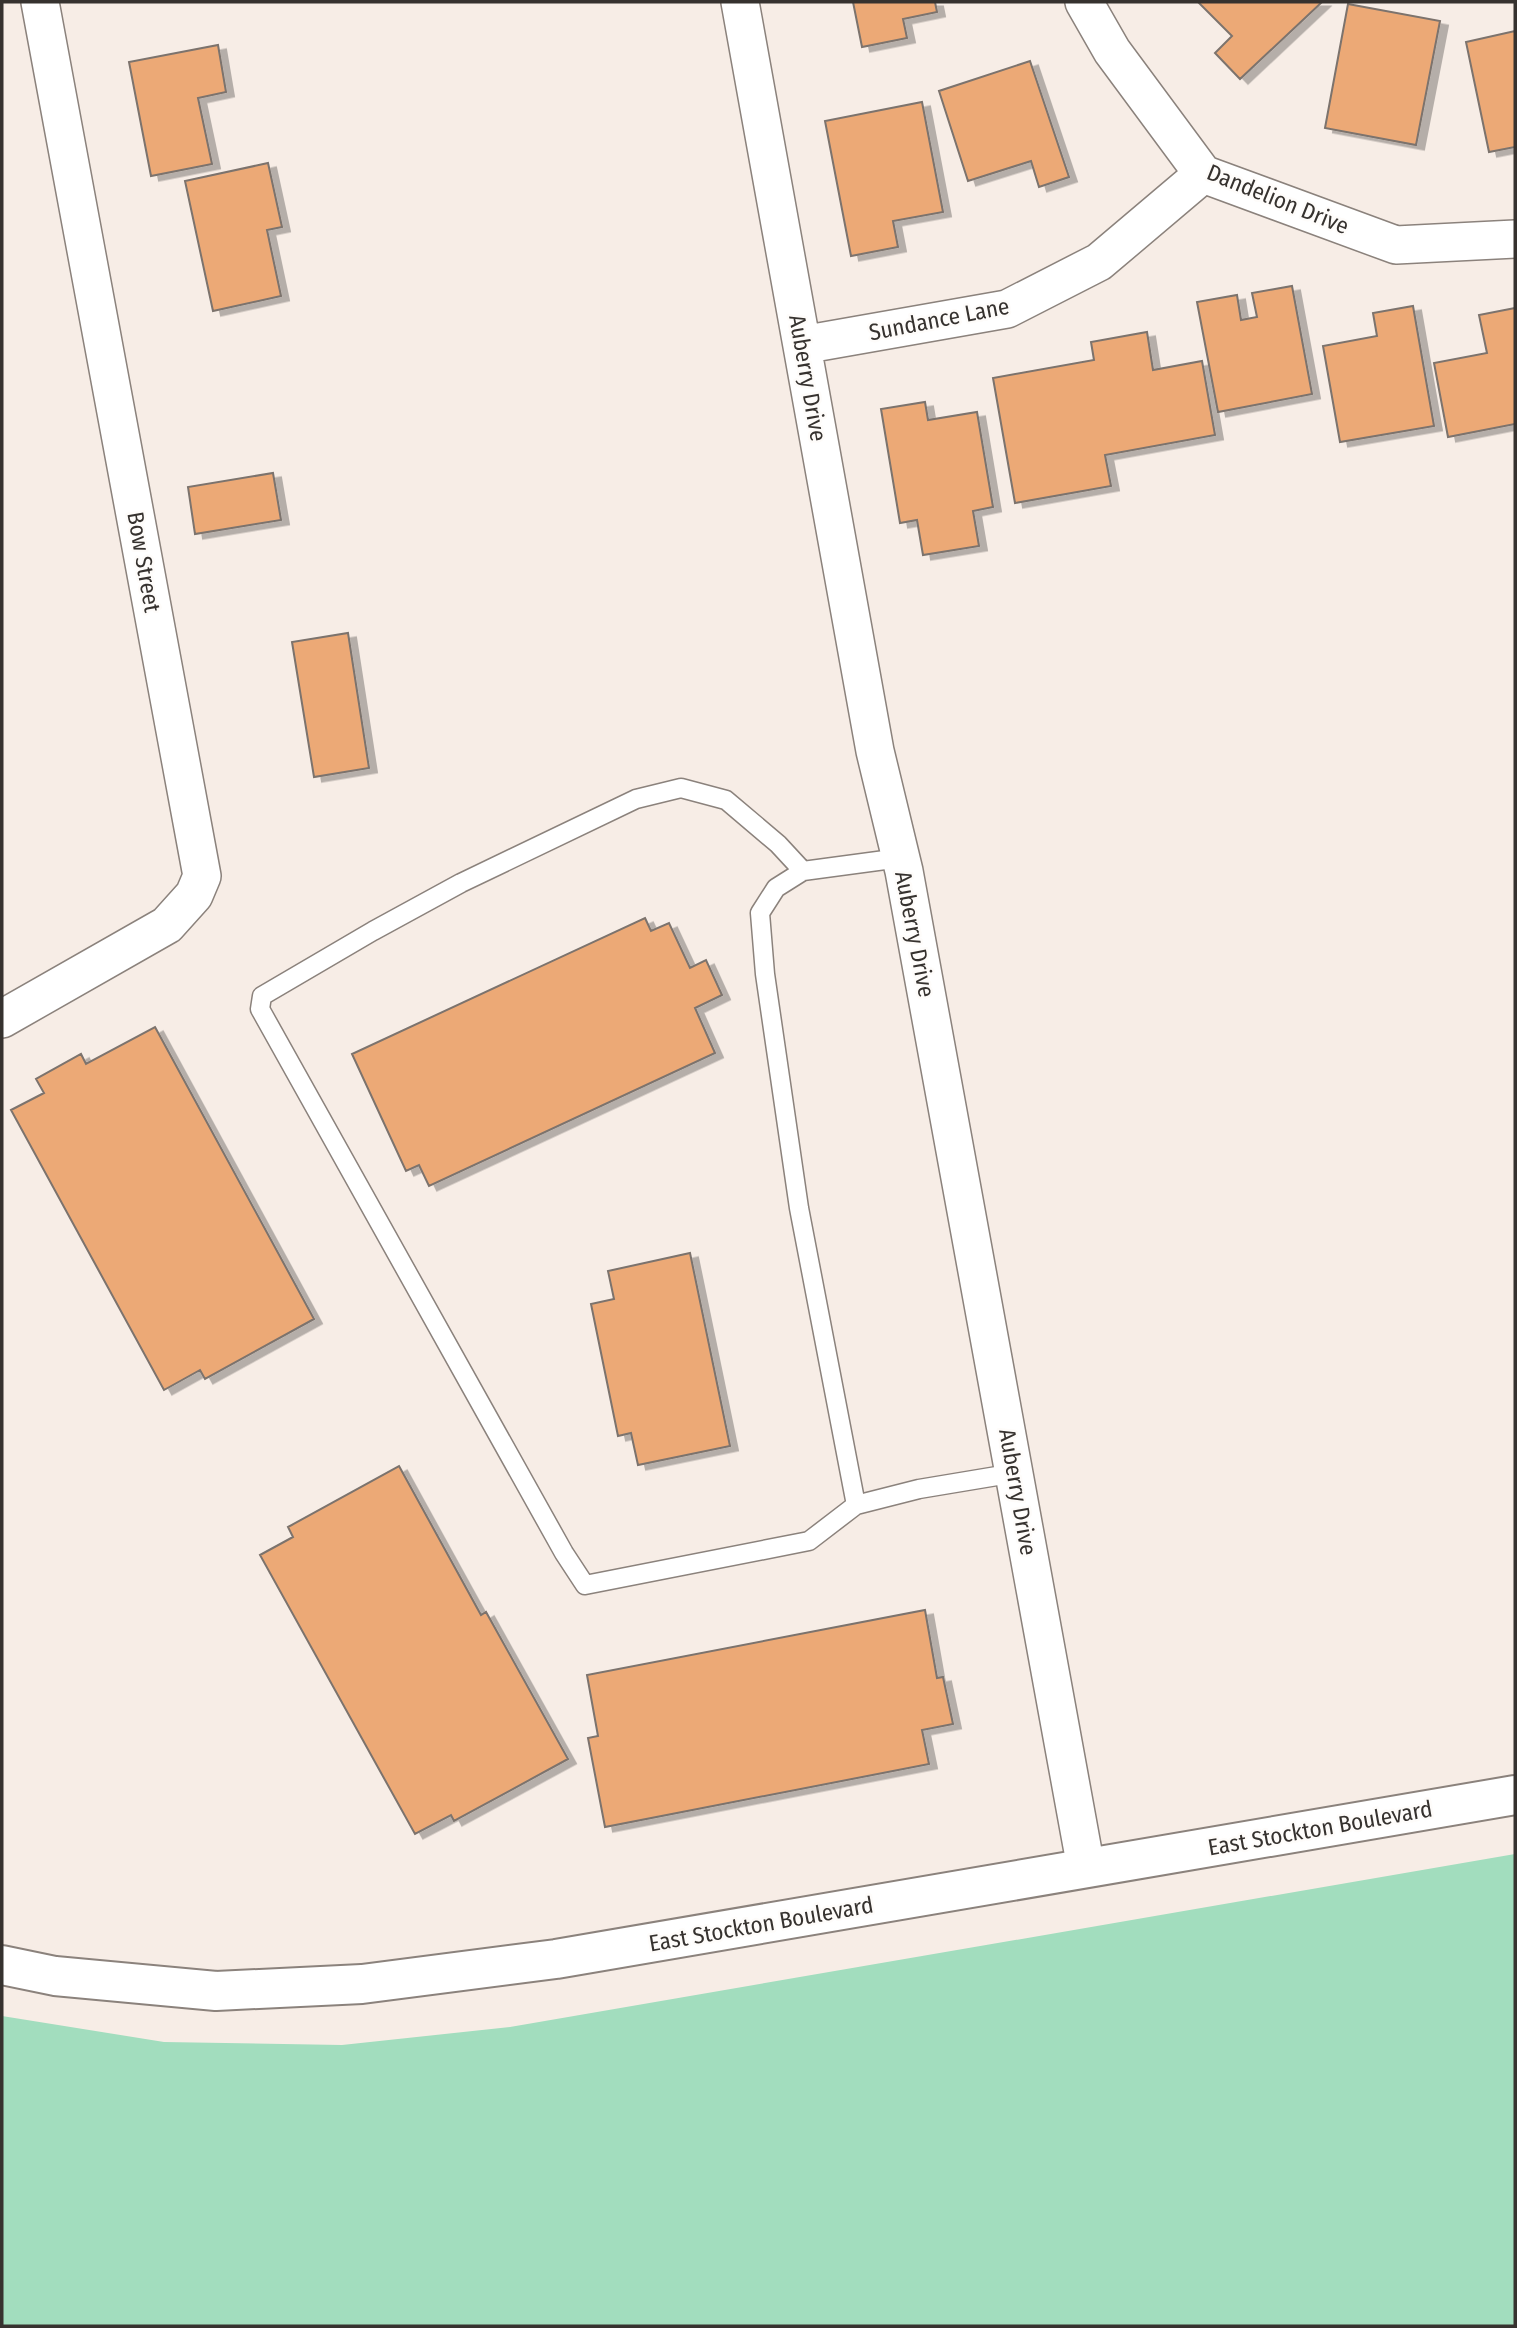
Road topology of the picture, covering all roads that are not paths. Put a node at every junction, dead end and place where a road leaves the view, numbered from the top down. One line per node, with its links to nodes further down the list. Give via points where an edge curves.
1 (40, 2): 9 (street, Bow Street, via 202,876 194,895 167,925)
2 (740, 2): 6 (street, Auberry Drive)
3 (1084, 2): 4 (street, Dandelion Drive, via 1112,51)
4 (1203, 174): 5 (street, Dandelion Drive, via 1396,245); 6 (street, Sundance Lane, via 1099,262 1007,309)
5 (1515, 239)
6 (802, 345): 7 (street, Auberry Drive, via 875,751)
7 (900, 858): 8 (lane); 10 (street, Auberry Drive)
8 (803, 871): 11 (lane, via 776,888 760,913 765,974 799,1208); 11 (lane, via 726,800 681,788 636,799 373,931 262,996 260,1009 585,1586 809,1541)
9 (2, 1019)
10 (1015, 1473): 11 (lane); 13 (street, Auberry Drive)
11 (856, 1505)
12 (1515, 1795): 13 (street, East Stockton Boulevard)
13 (1086, 1868): 14 (street, East Stockton Boulevard, via 556,1959 362,1984 216,1991 55,1976)
14 (2, 1965)

